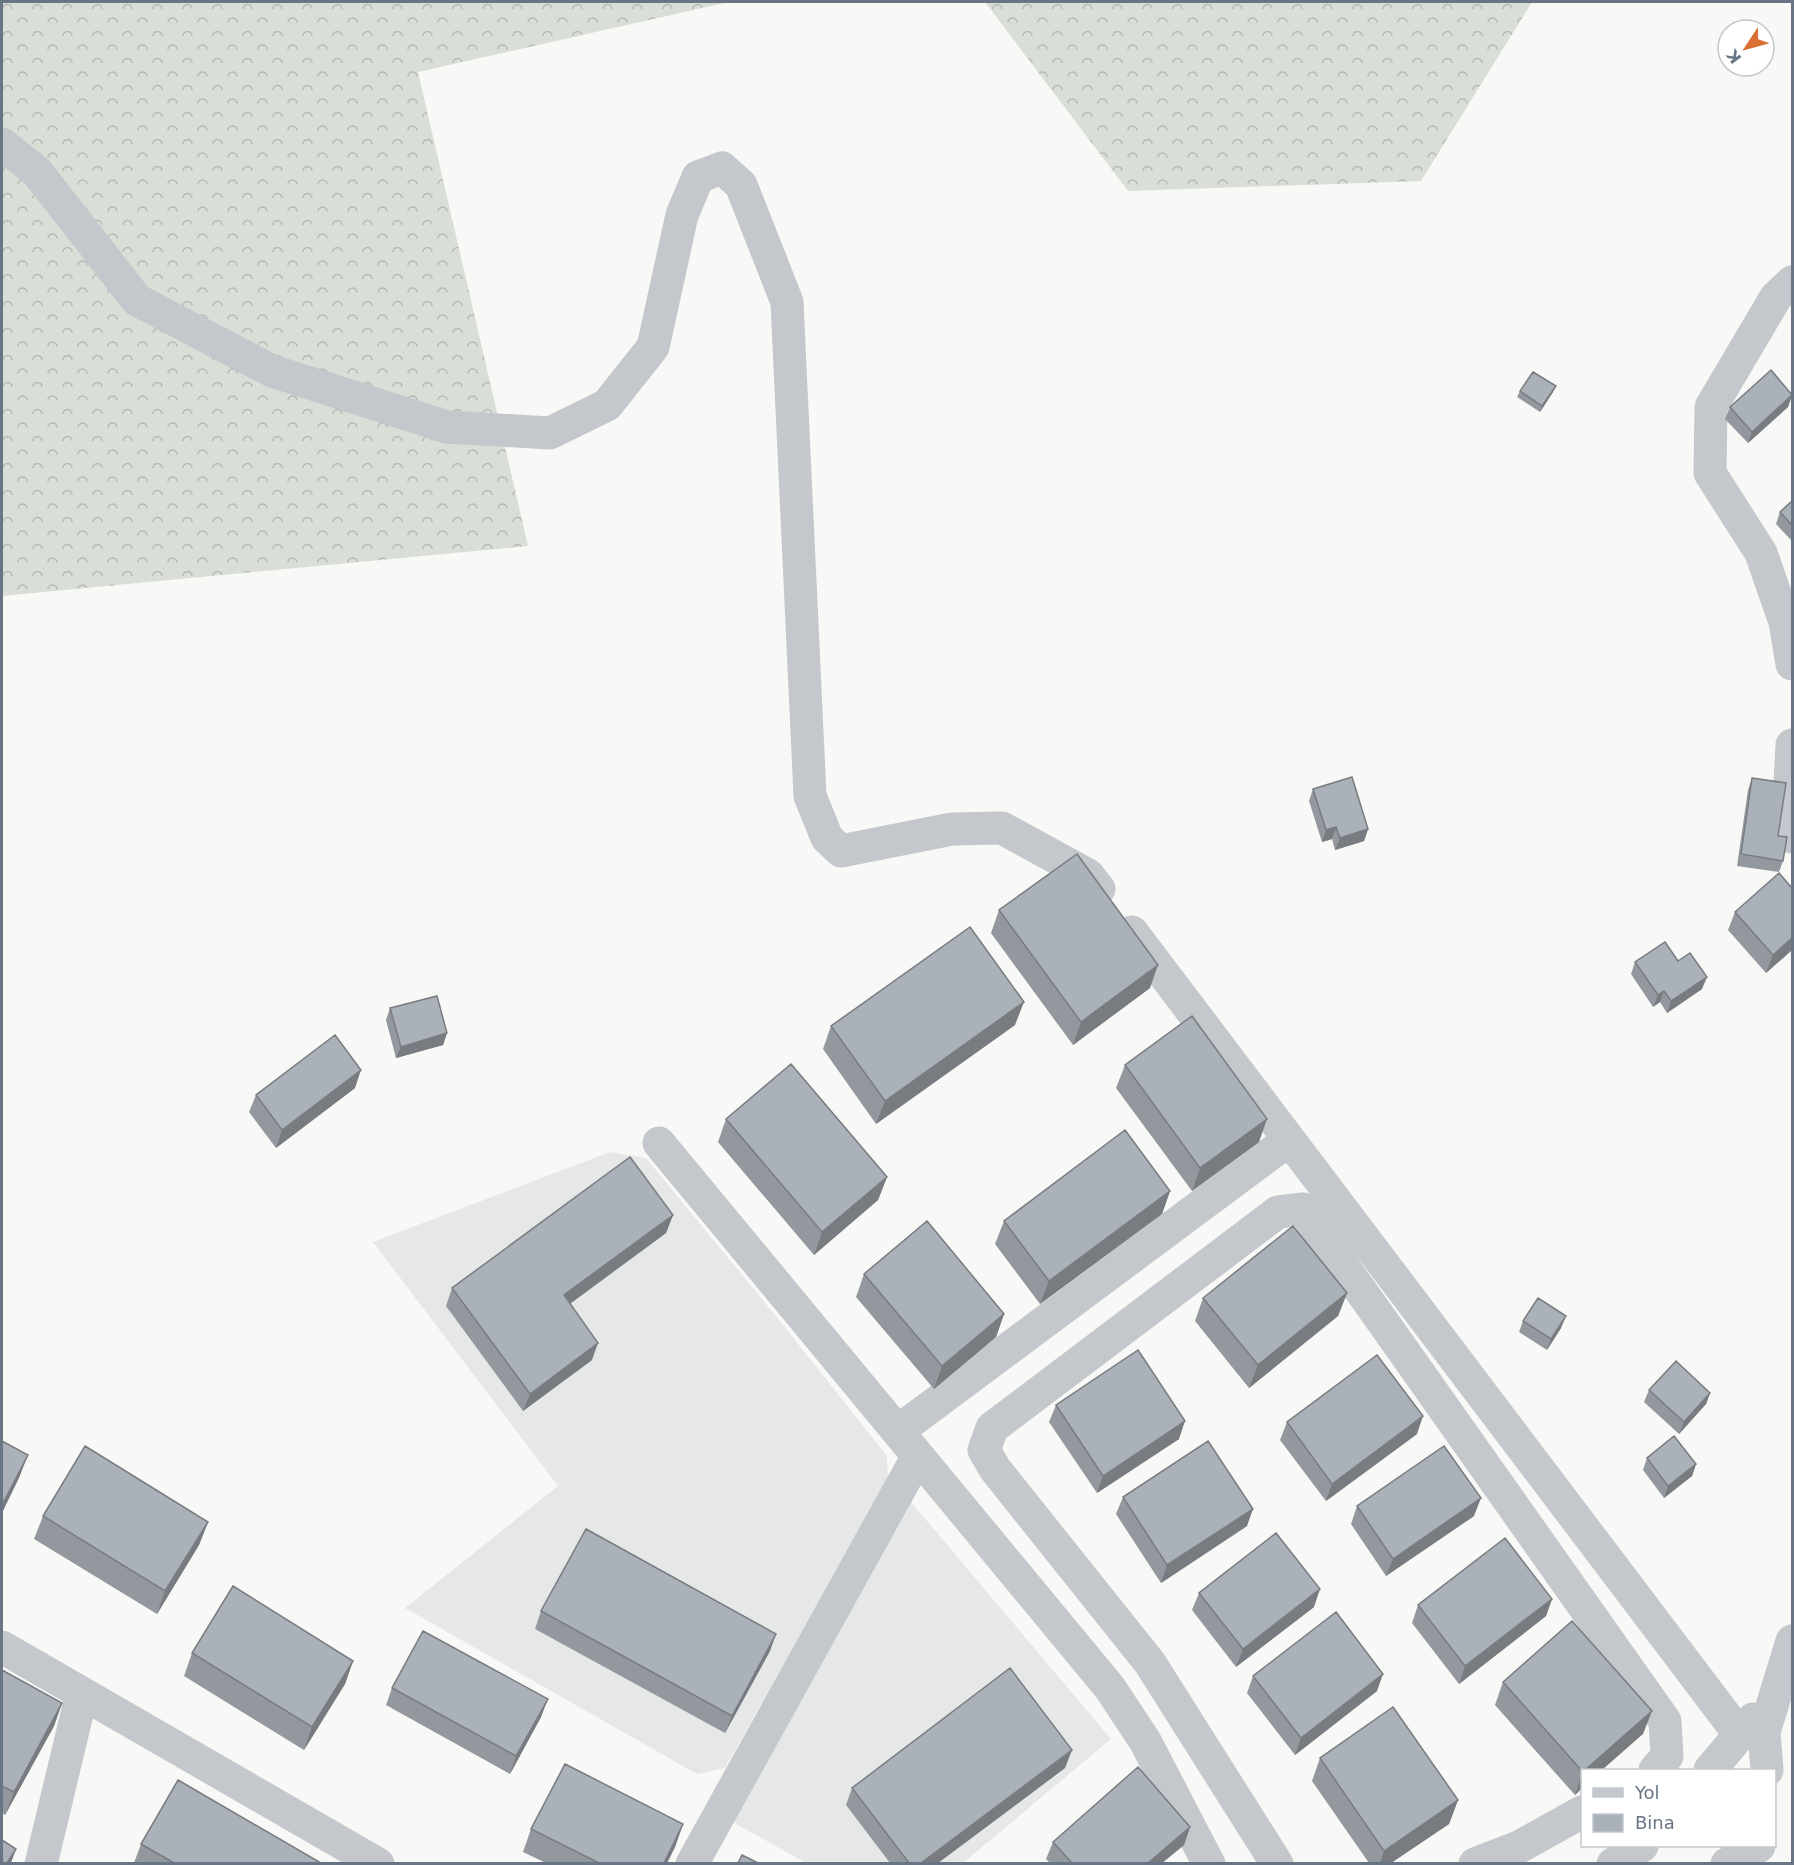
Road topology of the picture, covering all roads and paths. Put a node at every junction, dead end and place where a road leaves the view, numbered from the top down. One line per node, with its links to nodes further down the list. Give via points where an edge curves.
1 (2, 144): 6 (street, via 37,172 137,300 272,371 447,427 550,433 607,405 653,347 682,215 698,177 722,168 741,185 787,302 810,796 827,838 841,852 952,829 1002,828 1088,875)
2 (1792, 282): 3 (street, via 1776,297 1711,407 1710,473 1761,553 1785,622)
3 (1792, 664)
4 (1792, 745): 5 (street)
5 (1792, 837)
6 (1289, 1140): 8 (street); 16 (street)
7 (659, 1143): 8 (street)
8 (898, 1431): 9 (street)
9 (918, 1456): 13 (street); 27 (street)
10 (1792, 1641): 14 (street)
11 (2, 1647): 15 (street)
12 (1150, 1663): 13 (street); 17 (street, via 995,1469 984,1450 992,1428 1259,1226 1278,1212 1303,1209 1665,1721 1667,1756); 29 (street)
13 (1110, 1688): 28 (street, via 1146,1741)
14 (1778, 1690): 16 (street); 19 (street, via 1764,1732)
15 (82, 1693): 25 (street); 26 (street)
16 (1740, 1735): 18 (street)
17 (1656, 1769)
18 (1711, 1769)
19 (1767, 1769)
20 (1581, 1813): 24 (street)
21 (1639, 1847): 31 (street)
22 (1755, 1847): 32 (street)
23 (1774, 1847): 33 (street)
24 (1523, 1855): 30 (street)
25 (41, 1863)
26 (378, 1863)
27 (692, 1863)
28 (1209, 1863)
29 (1277, 1863)
30 (1475, 1863)
31 (1613, 1863)
32 (1727, 1863)
33 (1778, 1863)

